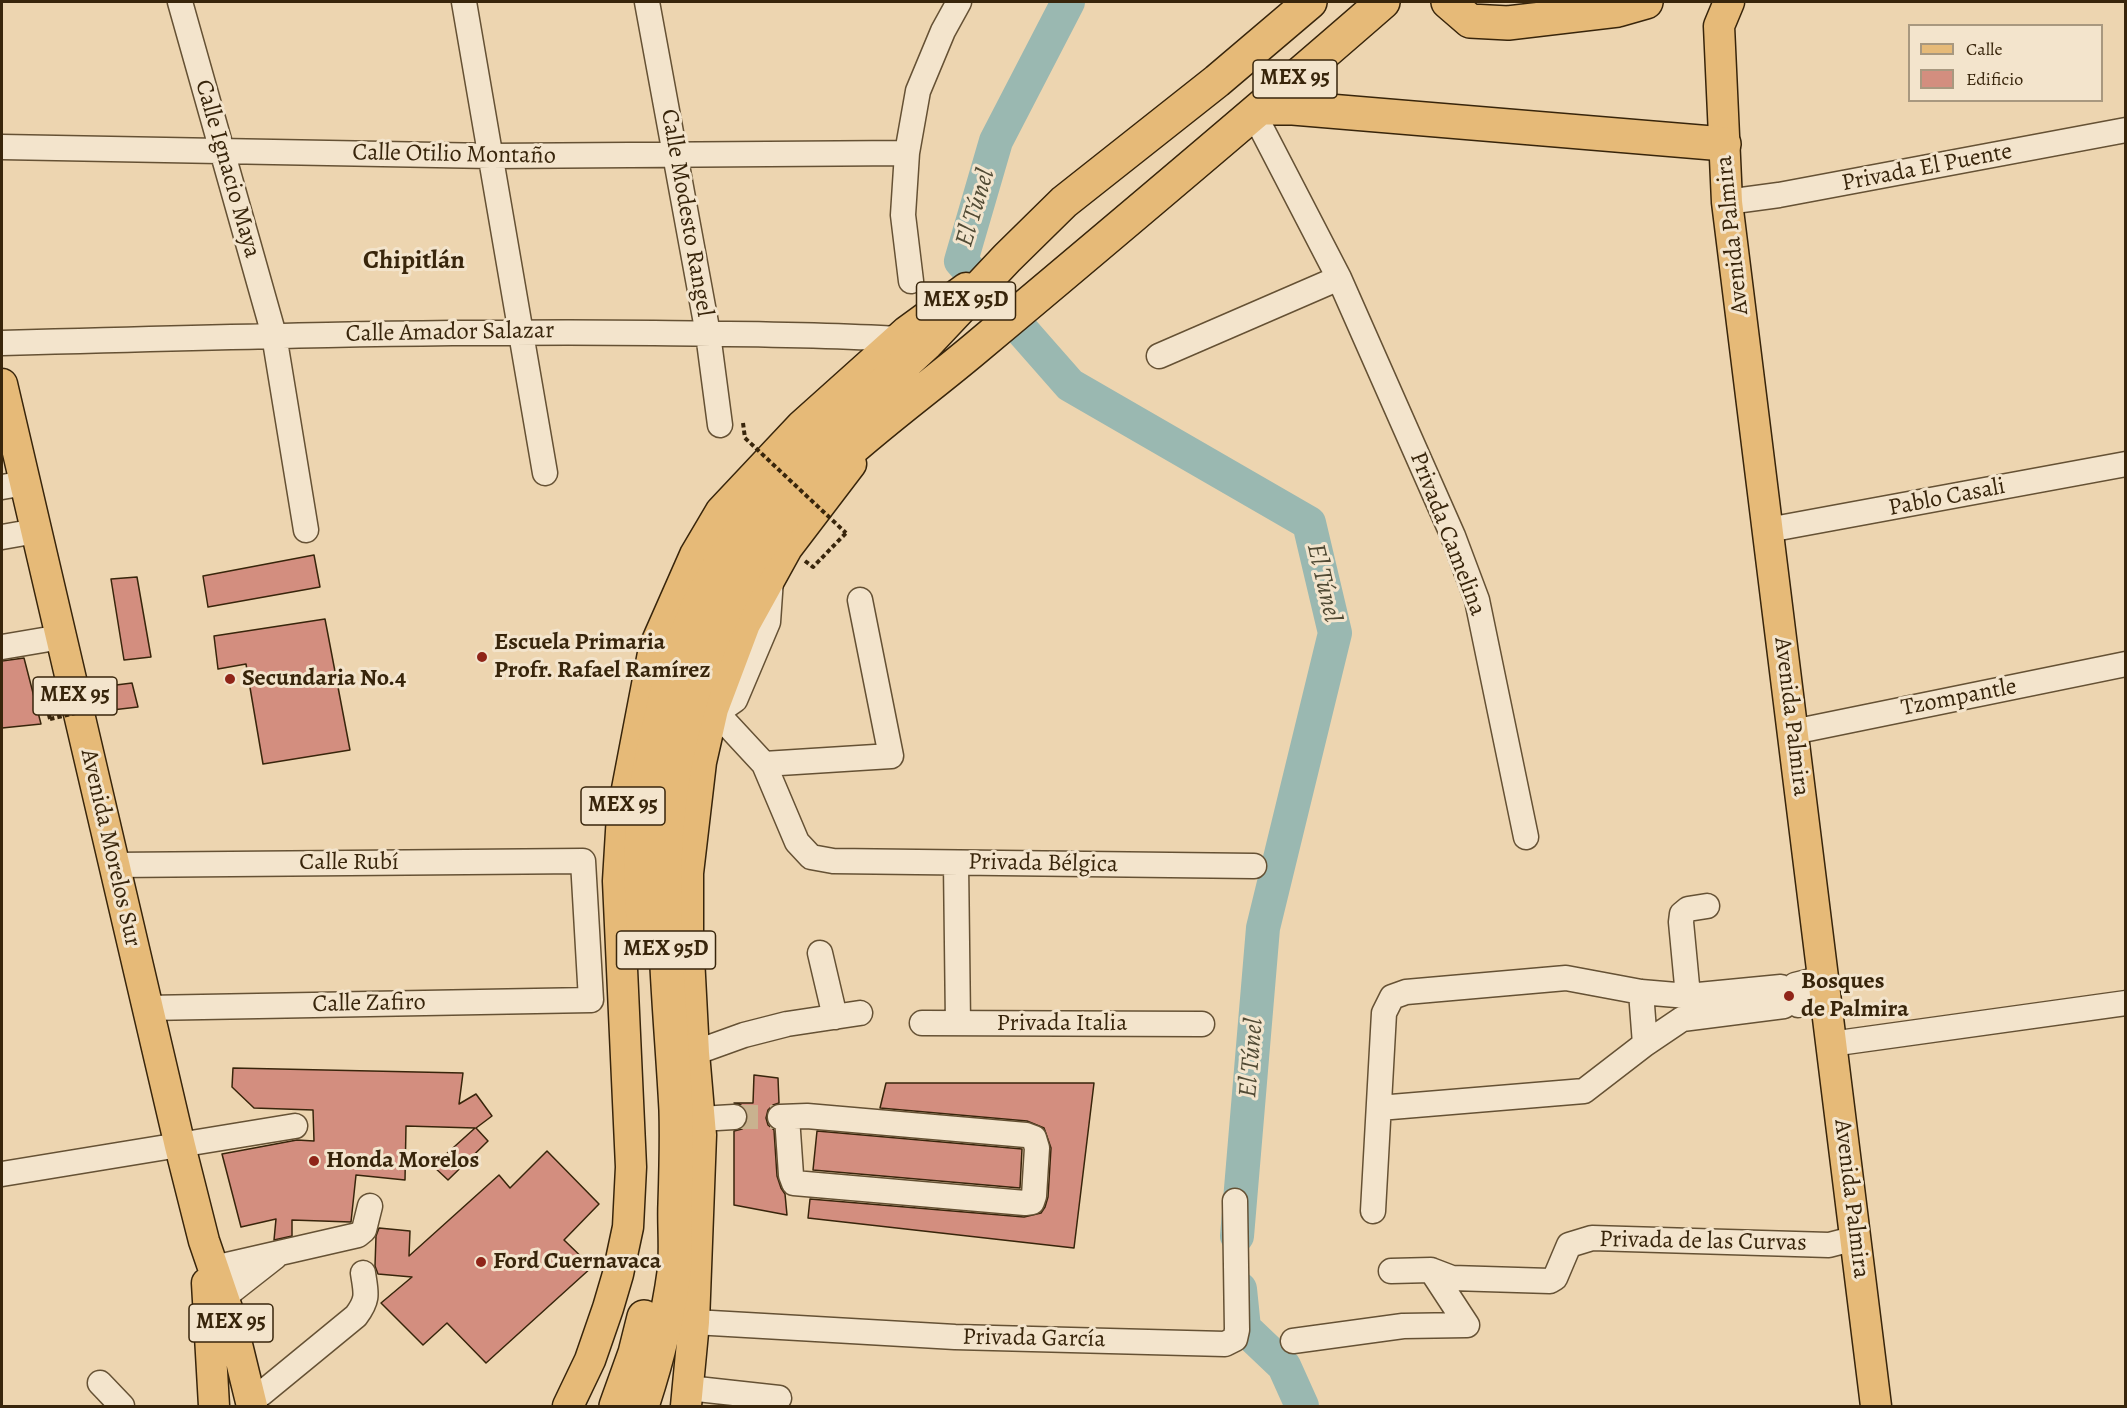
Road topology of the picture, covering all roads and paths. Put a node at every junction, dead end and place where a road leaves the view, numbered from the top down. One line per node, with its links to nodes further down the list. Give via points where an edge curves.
1 (180, 2): 15 (street, Calle Ignacio Maya)
2 (464, 2): 17 (street)
3 (647, 2): 18 (street, Calle Modesto Rangel)
4 (959, 2): 16 (street, via 918,91)
5 (1383, 2): 11 (highway, MEX 95)
6 (1448, 2): 7 (highway, via 1470,21 1508,23 1618,10)
7 (1646, 2)
8 (1702, 2): 10 (main road, Avenida Palmira)
9 (1303, 4): 20 (highway, MEX 95, via 1064,202)
10 (1724, 14): 13 (main road, Avenida Palmira)
11 (1258, 111): 13 (highway, via 1304,109); 21 (street, Privada Camelina); 30 (highway, MEX 95)
12 (2126, 130): 19 (street, Privada El Puente)
13 (1724, 144): 19 (main road, Avenida Palmira)
14 (2, 147): 15 (street, Calle Otilio Montaño)
15 (221, 150): 17 (street, Calle Otilio Montaño); 25 (street, Calle Ignacio Maya)
16 (907, 153): 18 (street, Calle Otilio Montaño); 22 (street, via 903,216)
17 (491, 156): 18 (street, Calle Otilio Montaño); 23 (street)
18 (675, 156): 24 (street, Calle Modesto Rangel)
19 (1728, 202): 38 (main road, Avenida Palmira)
20 (1007, 258): 26 (highway, MEX 95D)
21 (1339, 278): 28 (street); 50 (street, Privada Camelina, via 1453,536 1477,600)
22 (911, 281)
23 (522, 332): 24 (street, Calle Amador Salazar); 25 (street, Calle Amador Salazar); 34 (street)
24 (708, 334): 26 (street, Calle Amador Salazar); 31 (street, Calle Modesto Rangel)
25 (274, 335): 27 (street, Calle Amador Salazar); 36 (street, Calle Ignacio Maya)
26 (910, 338): 78 (highway, MEX 95D, via 748,520 698,606 666,691 642,811 641,877 658,1168); 95 (main road, MEX 95, via 801,426 721,511 695,555 654,648 622,815 618,880 631,1167 627,1227 618,1274 590,1360)
27 (2, 343)
28 (1159, 356)
29 (2, 384): 35 (main road, Avenida Morelos Sur / MEX 95)
30 (893, 414): 47 (main road, MEX 95, via 787,548 745,624); 78 (highway, MEX 95D, via 786,512 761,543 724,610 693,695 668,820 664,878 677,1163)
31 (720, 425)
32 (745, 438): 40 (path, bridge, via 846,533)
33 (2126, 464): 38 (street, Pablo Casali)
34 (545, 473)
35 (13, 485): 37 (main road, Avenida Morelos Sur / MEX 95)
36 (306, 530)
37 (36, 531): 39 (street); 42 (main road, Avenida Morelos Sur / MEX 95)
38 (1768, 531): 48 (main road, Avenida Palmira)
39 (2, 537)
40 (813, 567)
41 (860, 600): 49 (street, via 891,756)
42 (61, 637): 43 (street); 52 (main road, Avenida Morelos Sur / MEX 95)
43 (2, 647)
44 (2126, 664): 48 (street, Tzompantle)
45 (102, 683): 46 (path, bridge, via 106,706 50,719)
46 (44, 695)
47 (714, 708): 49 (street); 69 (main road, MEX 95, via 701,762 688,873)
48 (1793, 732): 57 (main road, Avenida Palmira)
49 (764, 764): 51 (street, via 797,842 811,857 833,861)
50 (1526, 837)
51 (956, 863): 53 (street, Privada Bélgica); 65 (street, Privada Bélgica)
52 (114, 865): 59 (street, Calle Rubí, via 583,861); 61 (main road, Avenida Morelos Sur / MEX 95)
53 (1254, 866)
54 (1707, 906): 58 (street, via 1682,914)
55 (820, 953): 63 (street)
56 (1641, 992): 58 (street); 67 (street); 70 (street, via 1566,978 1406,992 1392,997 1384,1013)
57 (1801, 994): 58 (street); 67 (street, via 1682,1019); 68 (main road, Avenida Palmira)
58 (1688, 996)
59 (591, 1000): 61 (street, Calle Zafiro)
60 (2126, 1004): 68 (street)
61 (147, 1008): 75 (main road, Avenida Morelos Sur / MEX 95)
62 (860, 1013): 63 (street)
63 (835, 1017): 69 (street, via 787,1024)
64 (922, 1023): 65 (street, Privada Italia)
65 (958, 1023): 66 (street, Privada Italia)
66 (1202, 1024)
67 (1645, 1044): 70 (street, via 1584,1091)
68 (1831, 1044): 81 (main road, Avenida Palmira)
69 (694, 1053): 73 (main road, MEX 95)
70 (1379, 1108): 80 (street)
71 (734, 1117): 73 (street)
72 (783, 1117): 72 (street, via 1026,1135 1034,1138 1037,1148 1034,1196 1032,1202 1025,1203 794,1183)
73 (700, 1119): 88 (main road, MEX 95)
74 (295, 1126): 75 (street)
75 (180, 1146): 76 (street); 83 (main road, Avenida Morelos Sur / MEX 95)
76 (2, 1174)
77 (1235, 1201): 88 (street, Privada García, via 1237,1330 1235,1340 1225,1344 955,1337)
78 (666, 1204): 99 (highway, MEX 95D, via 635,1353); 100 (highway, MEX 95D, via 673,1279 654,1371)
79 (370, 1206): 82 (street, via 364,1230 358,1235)
80 (1372, 1211)
81 (1856, 1238): 84 (street, Privada de las Curvas, via 1829,1245 1592,1238 1569,1245 1555,1278 1550,1281 1452,1278); 101 (main road, Avenida Palmira)
82 (281, 1252): 83 (street); 87 (street)
83 (209, 1255): 87 (main road, MEX 95); 90 (main road, MEX 95)
84 (1431, 1270): 85 (street, Privada de las Curvas); 89 (street, via 1467,1326 1403,1326)
85 (1391, 1271)
86 (363, 1273): 94 (street, via 367,1299 356,1316)
87 (227, 1308): 94 (main road)
88 (694, 1322): 92 (main road, MEX 95)
89 (1293, 1341)
90 (212, 1357): 97 (main road, MEX 95); 98 (main road)
91 (100, 1383): 96 (street)
92 (687, 1397): 93 (street)
93 (779, 1398)
94 (260, 1402)
95 (570, 1406)
96 (122, 1407)
97 (214, 1407)
98 (230, 1407)
99 (616, 1407)
100 (642, 1407)
101 (1876, 1407)

